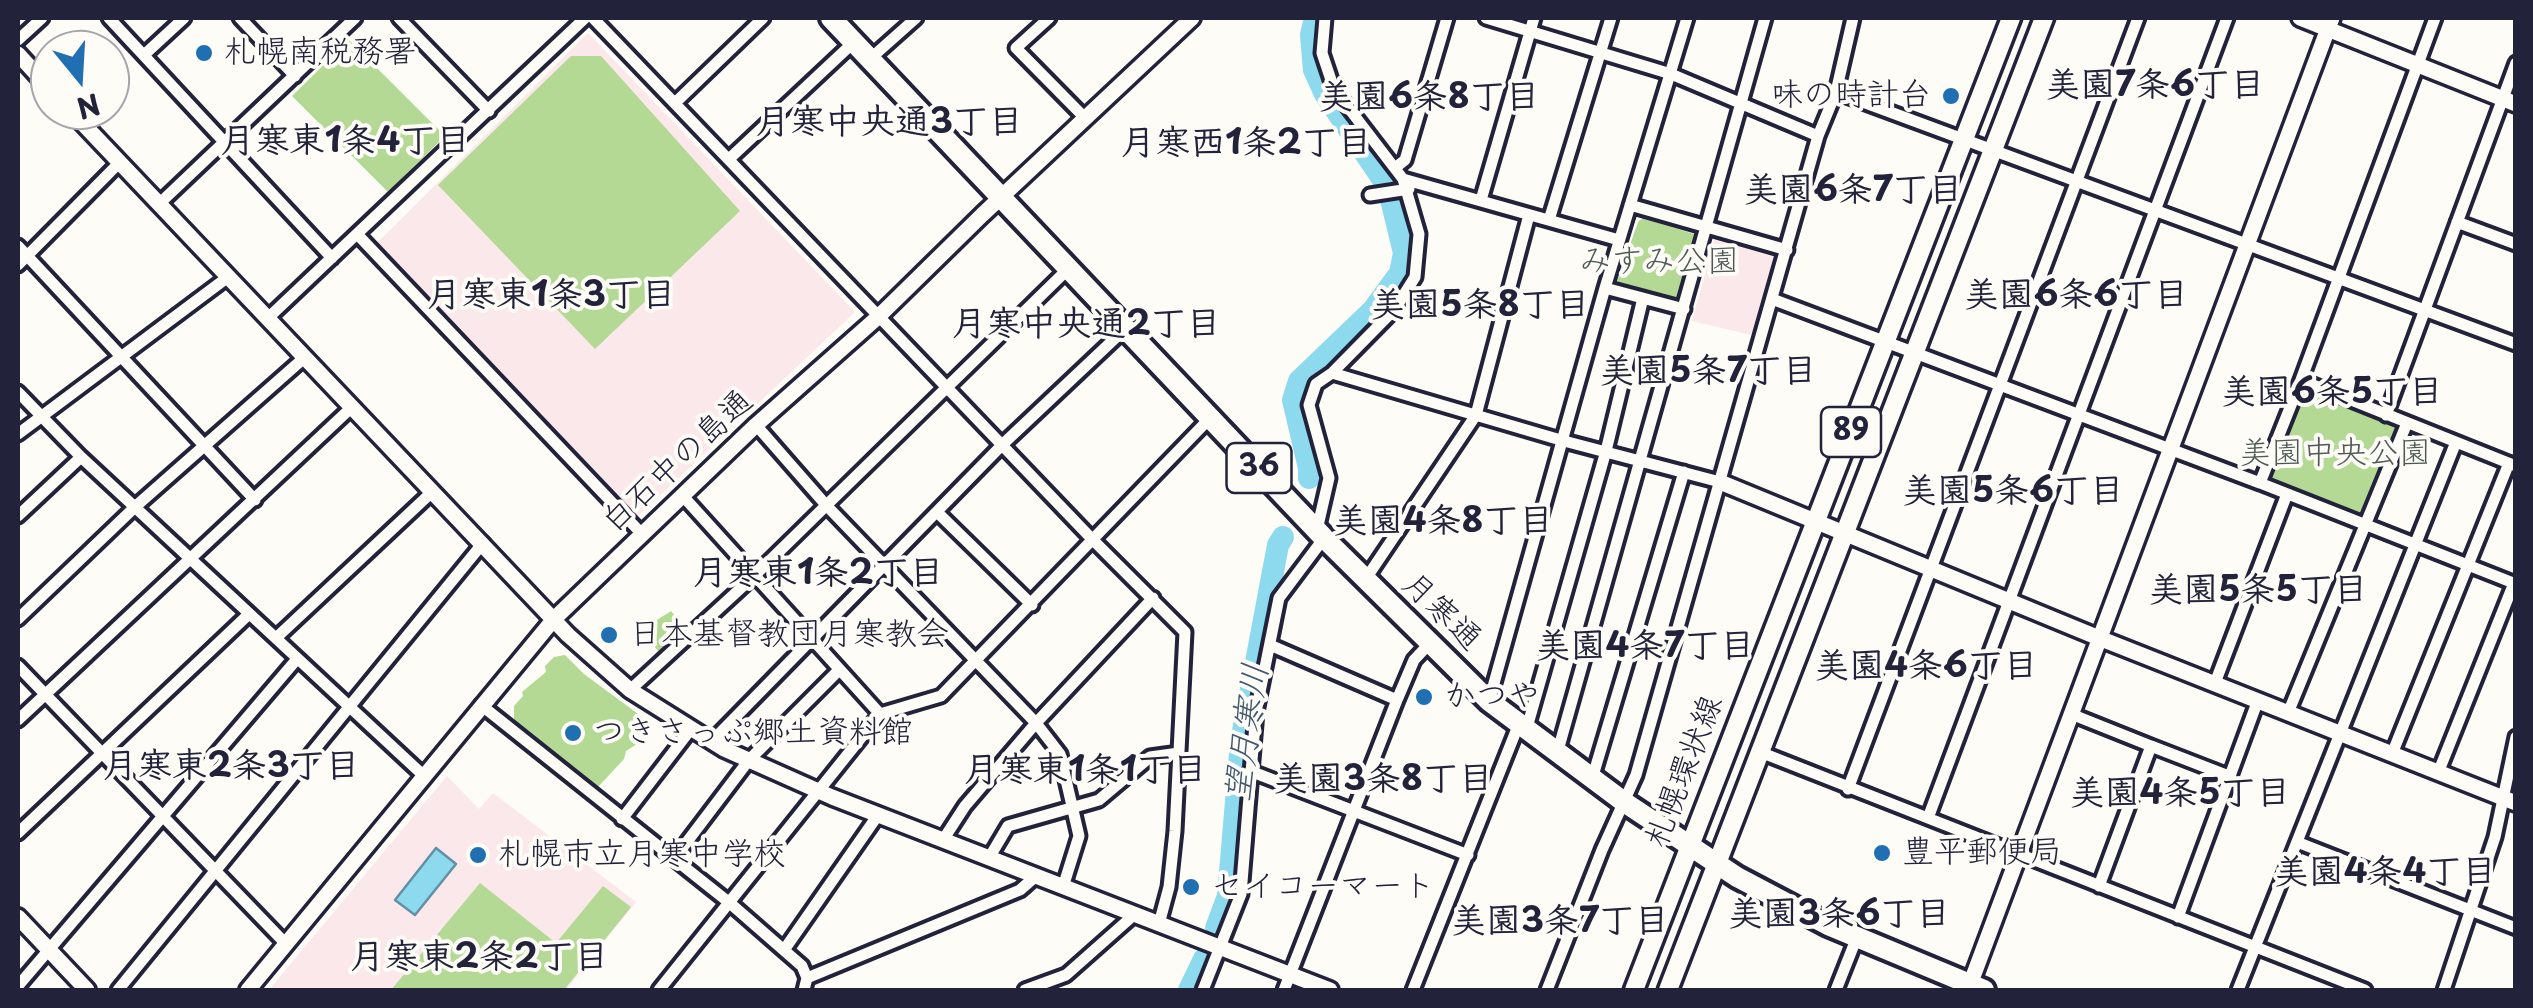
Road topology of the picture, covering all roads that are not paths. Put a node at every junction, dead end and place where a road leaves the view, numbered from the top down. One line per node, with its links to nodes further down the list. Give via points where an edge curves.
1 (42, 18): 29 (street)
2 (109, 18): 32 (street)
3 (184, 18): 32 (street)
4 (240, 18): 37 (street)
5 (355, 18): 37 (street)
6 (398, 18): 42 (street)
7 (585, 18): 42 (street)
8 (594, 18): 40 (street)
9 (763, 18): 40 (street)
10 (831, 18): 30 (highway, 月寒通 / 36)
11 (916, 18): 33 (street)
12 (1048, 18): 43 (street, via 1016,48)
13 (1192, 18): 43 (street, 白石中の島通)
14 (1325, 18): 51 (street, via 1322,53 1334,89)
15 (1447, 18): 51 (street, via 1404,160)
16 (1486, 18): 28 (street)
17 (1612, 18): 31 (street)
18 (1687, 18): 36 (street)
19 (1765, 18): 41 (street)
20 (1852, 18): 38 (street)
21 (2011, 18): 46 (main road, 札幌環状線 / 89)
22 (2044, 18): 48 (main road, 札幌環状線 / 89)
23 (2138, 18): 52 (street)
24 (2227, 18): 59 (street)
25 (2300, 18): 27 (street)
26 (2435, 18): 35 (street)
27 (2329, 23): 35 (street); 66 (street)
28 (1533, 24): 31 (street); 56 (street)
29 (18, 40)
30 (854, 42): 33 (highway, 月寒通 / 36); 49 (street)
31 (1602, 51): 36 (street); 61 (street)
32 (144, 55): 47 (street)
33 (871, 58): 55 (highway, 月寒通 / 36)
34 (2516, 64): 39 (street)
35 (2416, 65): 39 (street); 73 (street)
36 (1671, 74): 41 (street); 58 (street)
37 (295, 76): 47 (street)
38 (1836, 92): 45 (street); 46 (street)
39 (2509, 102): 62 (street)
40 (675, 103): 49 (street)
41 (1740, 105): 45 (street); 63 (street)
42 (489, 111): 64 (street)
43 (1086, 119): 55 (street, 白石中の島通)
44 (89, 130): 50 (street)
45 (1818, 136): 68 (street)
46 (1964, 139): 48 (street); 82 (main road, 札幌環状線 / 89)
47 (225, 142): 57 (street); 70 (street)
48 (1993, 149): 52 (street); 84 (main road, 札幌環状線 / 89)
49 (729, 159): 79 (street)
50 (120, 162): 57 (street); 69 (street)
51 (1395, 168): 53 (street)
52 (2078, 181): 59 (street); 89 (street)
53 (1403, 186): 54 (street); 56 (street); 87 (street, via 1419,234 1414,277 1395,309)
54 (1370, 196)
55 (1000, 197): 71 (highway, 月寒通 / 36); 79 (street, 白石中の島通)
56 (1481, 200): 60 (street)
57 (160, 203): 72 (street)
58 (1630, 205): 63 (street); 65 (street)
59 (2155, 211): 66 (street); 93 (street)
60 (1528, 215): 61 (street); 94 (street)
61 (1549, 220): 65 (street)
62 (2457, 222): 67 (street); 78 (street)
63 (1706, 228): 68 (street); 77 (street)
64 (357, 234): 70 (street); 123 (street)
65 (1620, 240): 74 (street)
66 (2246, 244): 73 (street); 105 (street)
67 (2516, 244)
68 (1787, 250): 76 (street)
69 (21, 255): 85 (street)
70 (332, 258): 80 (street)
71 (1070, 267): 81 (highway, 月寒通 / 36); 90 (street)
72 (228, 276): 80 (street); 85 (street)
73 (2338, 278): 78 (street); 88 (street)
74 (1605, 288): 75 (street); 101 (street)
75 (1643, 298): 77 (street); 106 (street)
76 (1772, 298): 82 (street); 111 (street)
77 (1684, 310): 108 (street)
78 (2424, 311): 83 (street); 95 (street)
79 (878, 317): 90 (street); 99 (street, 白石中の島通)
80 (268, 318): 86 (street)
81 (1126, 328): 96 (highway, 月寒通 / 36); 103 (street)
82 (1886, 342): 84 (street); 121 (main road, 札幌環状線 / 89)
83 (2516, 344)
84 (1914, 352): 89 (street); 125 (main road, 札幌環状線 / 89)
85 (122, 356): 97 (street); 104 (street)
86 (304, 358): 92 (street); 104 (street)
87 (1332, 373): 94 (street); 124 (street, via 1316,384 1309,405 1330,478)
88 (2301, 380): 95 (street); 112 (street)
89 (2002, 384): 93 (street); 132 (street)
90 (946, 386): 103 (street); 117 (street)
91 (18, 392): 97 (street)
92 (352, 407): 113 (street); 116 (street)
93 (2079, 413): 105 (street); 137 (street)
94 (1476, 415): 101 (street); 134 (street)
95 (2386, 415): 98 (street)
96 (1211, 417): 124 (highway, 月寒通 / 36); 126 (street)
97 (42, 418): 100 (street); 107 (street)
98 (2407, 423): 102 (street); 122 (street)
99 (756, 425): 115 (street, 白石中の島通); 117 (street)
100 (18, 434)
101 (1564, 441): 106 (street); 156 (street)
102 (2456, 442): 109 (street); 128 (street)
103 (1004, 444): 119 (street); 126 (street)
104 (205, 445): 116 (street); 118 (street)
105 (2171, 448): 112 (street); 143 (street)
106 (1606, 451): 108 (street); 165 (street)
107 (81, 456): 118 (street); 120 (street)
108 (1640, 458): 110 (street); 173 (street)
109 (2512, 464): 131 (street)
110 (1684, 472): 111 (street); 180 (street)
111 (1720, 482): 121 (street); 184 (street)
112 (2260, 482): 114 (street)
113 (432, 492): 127 (street); 142 (street)
114 (2287, 494): 122 (street); 151 (street)
115 (682, 496): 123 (street, 白石中の島通); 133 (street)
116 (256, 500): 129 (street)
117 (826, 505): 130 (street); 133 (street)
118 (136, 506): 129 (street); 141 (street)
119 (937, 512): 130 (street); 138 (street)
120 (18, 516)
121 (1816, 522): 125 (street); 194 (main road, 札幌環状線 / 89)
122 (2366, 525): 128 (street); 159 (street)
123 (641, 533): 140 (street, 白石中の島通)
124 (1321, 534): 134 (highway, 月寒通 / 36); 146 (street, via 1279,598)
125 (1846, 534): 132 (street); 171 (main road, 札幌環状線 / 89)
126 (1091, 538): 136 (street); 138 (street)
127 (483, 543): 140 (street); 158 (street)
128 (2416, 545): 131 (street); 166 (street)
129 (189, 556): 139 (street); 153 (street)
130 (884, 566): 144 (street); 148 (street)
131 (2469, 566): 135 (street); 174 (street)
132 (1931, 568): 137 (street); 181 (street)
133 (754, 576): 144 (street); 152 (street)
134 (1364, 580): 145 (highway, 月寒通 / 36)
135 (2515, 584): 177 (street)
136 (1153, 598): 163 (street); 172 (street, via 1185,632)
137 (2010, 600): 143 (street); 189 (street)
138 (1032, 605): 148 (street)
139 (249, 614): 142 (street); 170 (street)
140 (554, 618): 152 (street); 157 (street, 白石中の島通)
141 (18, 619)
142 (276, 638): 147 (street)
143 (2099, 638): 151 (street); 161 (street)
144 (812, 640): 150 (street); 168 (street)
145 (1430, 643): 154 (street, via 1414,660); 156 (highway, 月寒通 / 36)
146 (1270, 645): 154 (street); 176 (street)
147 (297, 659): 158 (street); 188 (street)
148 (976, 662): 160 (street, via 941,696); 163 (street)
149 (18, 666): 153 (street)
150 (839, 670): 160 (street); 175 (street)
151 (2215, 683): 155 (street)
152 (630, 690): 164 (street)
153 (44, 694): 162 (street); 170 (street)
154 (1397, 700): 186 (street)
155 (2258, 700): 159 (street); 179 (street)
156 (1489, 702): 165 (highway, 月寒通 / 36)
157 (482, 705): 178 (street, 白石中の島通); 190 (street)
158 (348, 706): 178 (street); 200 (street)
159 (2288, 713): 166 (street)
160 (880, 714): 182 (street)
161 (2071, 714): 169 (street); 195 (street)
162 (18, 720)
163 (1036, 723): 185 (street, via 1060,754); 192 (street, via 964,806)
164 (691, 729): 168 (street); 190 (street)
165 (1522, 729): 173 (highway, 月寒通 / 36); 196 (street)
166 (2341, 734): 174 (street); 193 (street)
167 (2516, 738): 183 (street)
168 (711, 742): 175 (street)
169 (2150, 746): 179 (street); 202 (street)
170 (100, 752): 188 (street); 191 (street)
171 (1760, 752): 181 (street); 199 (main road, 札幌環状線 / 89)
172 (1180, 753): 185 (street, via 1150,757 1099,800); 209 (street, via 1169,887)
173 (1556, 754): 180 (highway, 月寒通 / 36)
174 (2392, 754): 177 (street)
175 (749, 760): 182 (street); 197 (street)
176 (1250, 770): 186 (street); 214 (street, via 1241,894)
177 (2438, 773): 183 (street)
178 (424, 776): 212 (street, 白石中の島通)
179 (2230, 777): 208 (street)
180 (1592, 779): 184 (highway, 月寒通 / 36)
181 (1848, 789): 189 (street)
182 (820, 792): 187 (street); 204 (street)
183 (2509, 801): 205 (street)
184 (1624, 802): 194 (highway, 月寒通 / 36); 230 (street)
185 (1073, 809): 198 (street, via 1008,826); 203 (street, via 1079,836)
186 (1353, 809): 196 (street); 217 (street)
187 (878, 815): 192 (street); 216 (street)
188 (164, 818): 200 (street); 213 (street)
189 (1928, 818): 195 (street)
190 (622, 819): 197 (street)
191 (18, 833)
192 (944, 840): 198 (street)
193 (2297, 842): 205 (street); 215 (street)
194 (1688, 846): 199 (highway, 月寒通 / 36); 231 (main road, 札幌環状線 / 89)
195 (2019, 854): 202 (street); 220 (street)
196 (1468, 855): 229 (street)
197 (674, 858): 204 (street)
198 (989, 858): 201 (street)
199 (1716, 864): 211 (highway, 月寒通 / 36); 232 (main road, 札幌環状線 / 89)
200 (215, 872): 212 (street); 222 (street)
201 (1036, 876): 203 (street); 218 (street, via 1020,890)
202 (2099, 886): 208 (street)
203 (1063, 887): 206 (street)
204 (731, 904): 216 (street); 224 (street)
205 (2470, 911): 210 (street); 236 (street)
206 (1135, 914): 209 (street); 225 (street, via 1066,975)
207 (18, 917): 213 (street)
208 (2178, 917): 215 (street)
209 (1158, 924): 214 (street)
210 (2516, 928)
211 (1858, 937): 220 (highway, 月寒通 / 36); 233 (street)
212 (286, 944): 223 (street, 白石中の島通)
213 (48, 948): 219 (street); 221 (street)
214 (1222, 948): 217 (street); 226 (street)
215 (2255, 948): 234 (street); 235 (street)
216 (784, 950): 218 (street, via 802,966)
217 (1290, 974): 227 (street); 228 (street)
218 (806, 984)
219 (18, 986)
220 (1974, 989)
221 (86, 990)
222 (118, 990)
223 (248, 990)
224 (659, 990)
225 (1025, 990)
226 (1203, 990)
227 (1284, 990)
228 (1330, 990)
229 (1414, 990)
230 (1546, 990)
231 (1634, 990)
232 (1668, 990)
233 (1836, 990)
234 (2238, 990)
235 (2365, 990)
236 (2444, 990)

